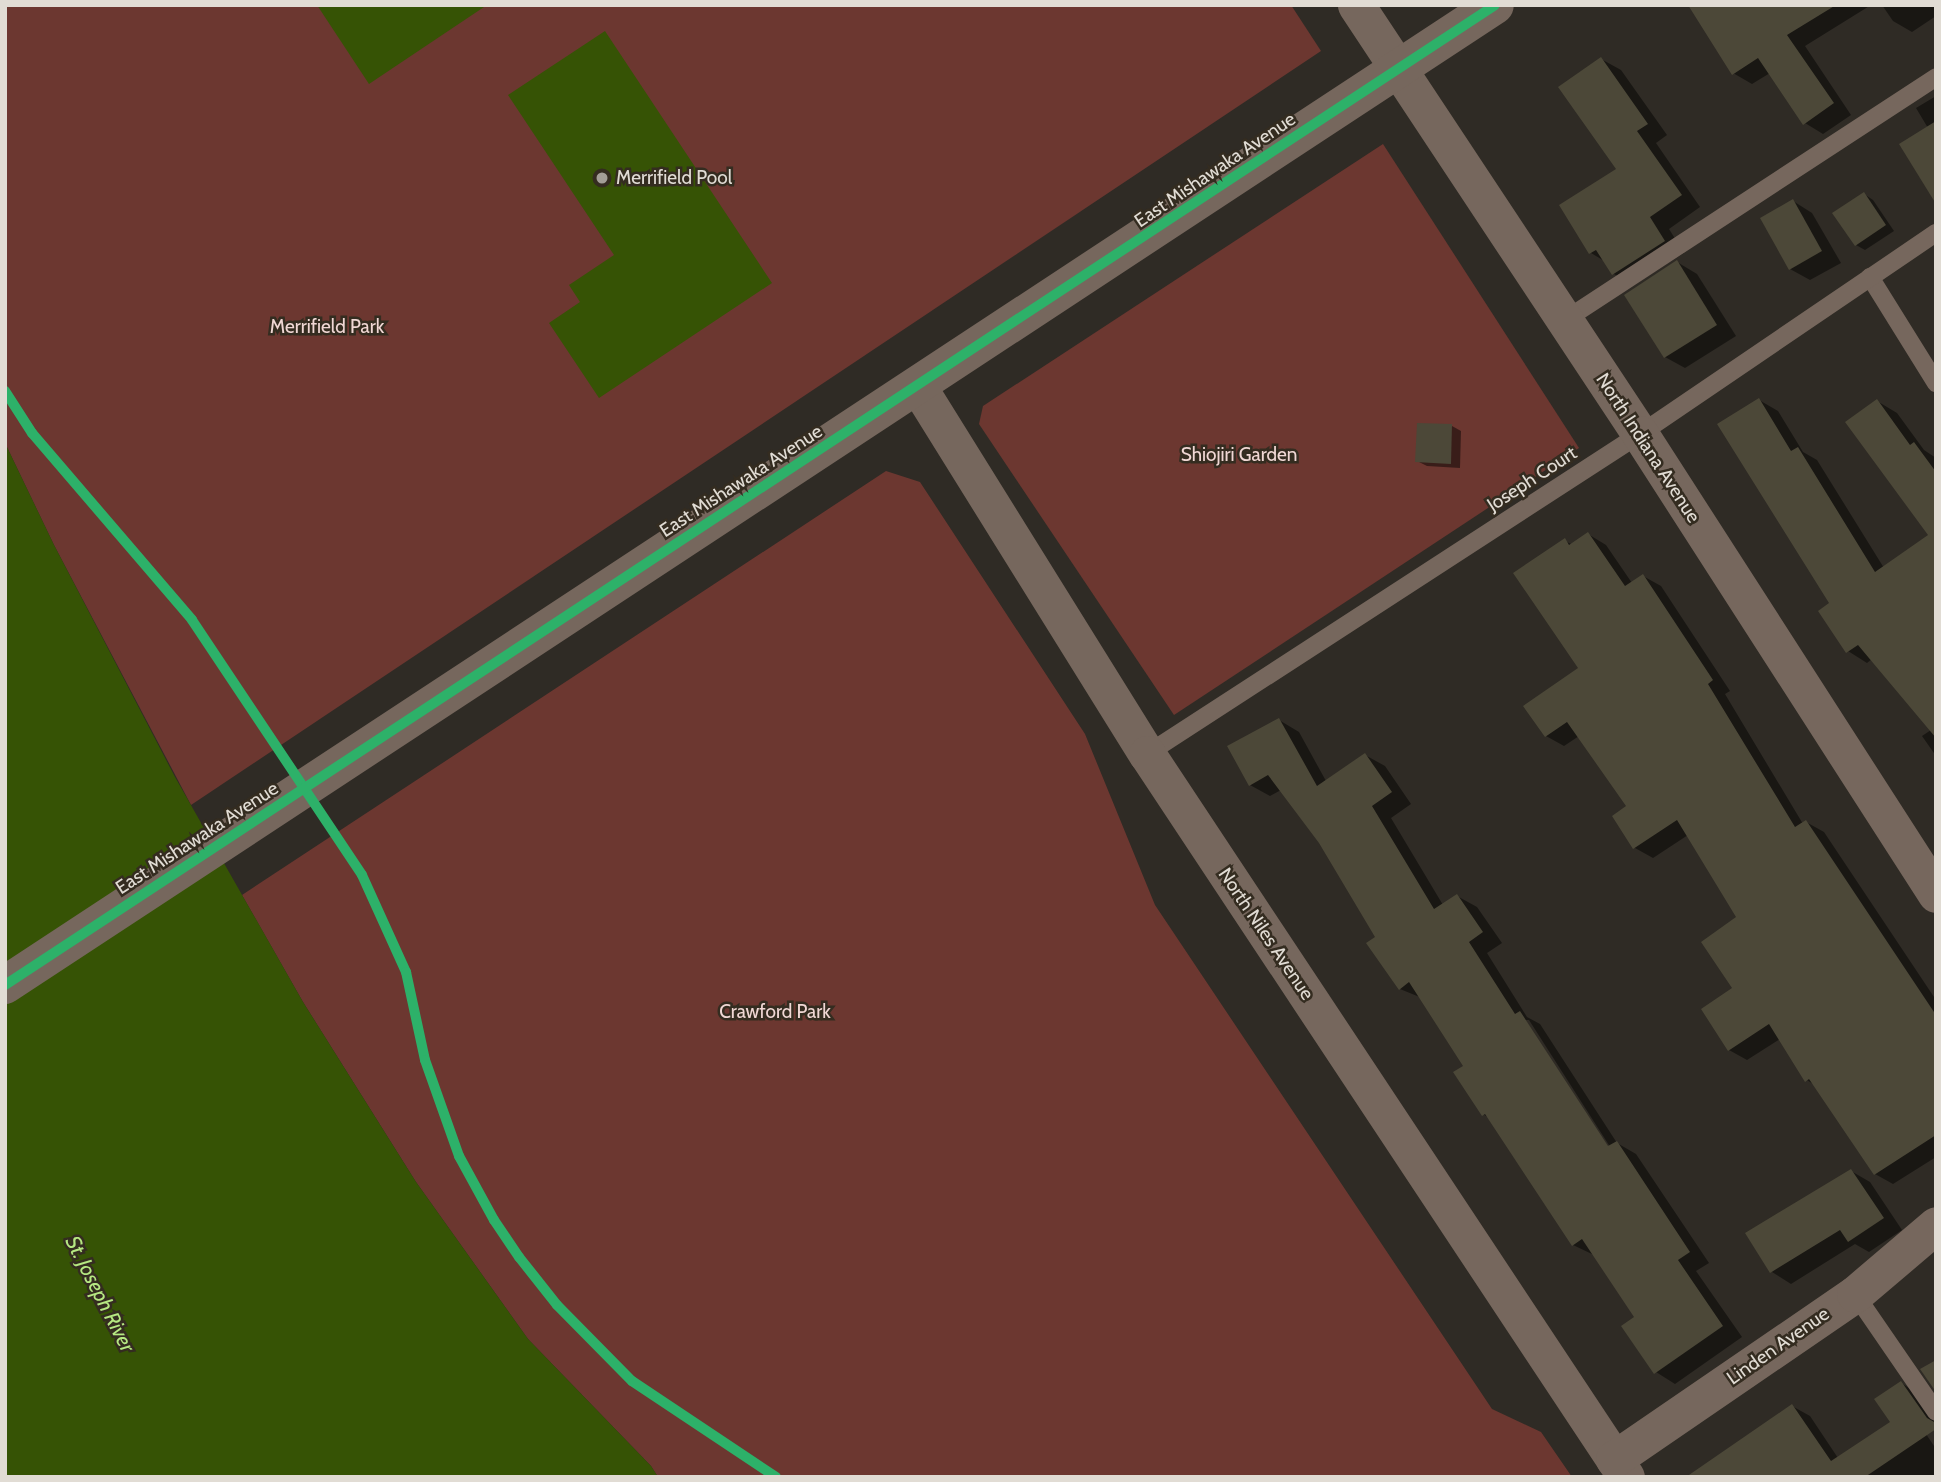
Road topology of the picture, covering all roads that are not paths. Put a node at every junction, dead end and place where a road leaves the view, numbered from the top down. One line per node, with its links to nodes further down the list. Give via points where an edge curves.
1 (1356, 5): 3 (street, North Indiana Avenue)
2 (1495, 5): 3 (street, East Mishawaka Avenue)
3 (1398, 69): 7 (street, North Indiana Avenue); 9 (street, East Mishawaka Avenue)
4 (1936, 78): 7 (lane)
5 (1936, 233): 6 (lane, Joseph Court)
6 (1870, 277): 8 (lane); 10 (lane, Joseph Court)
7 (1565, 320): 10 (street, North Indiana Avenue)
8 (1936, 383)
9 (918, 385): 11 (street, North Niles Avenue); 13 (street, East Mishawaka Avenue)
10 (1640, 434): 11 (lane, Joseph Court); 12 (street, North Indiana Avenue)
11 (1147, 754): 17 (street, North Niles Avenue)
12 (1936, 894)
13 (5, 985)
14 (1936, 1225): 15 (street, Linden Avenue)
15 (1854, 1294): 16 (lane); 17 (street, Linden Avenue)
16 (1936, 1412)
17 (1620, 1468)

